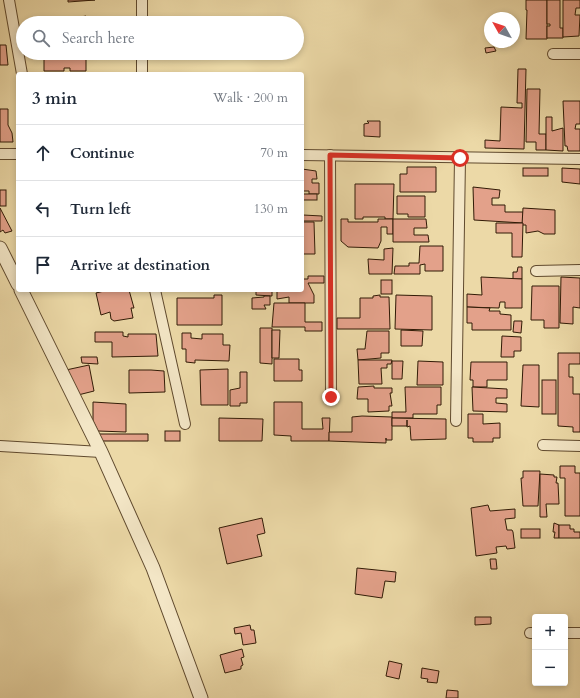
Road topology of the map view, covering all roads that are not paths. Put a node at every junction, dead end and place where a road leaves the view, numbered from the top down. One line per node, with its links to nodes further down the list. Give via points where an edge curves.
1 (9, 0): 4 (street)
2 (142, 0): 3 (street)
3 (142, 16)
4 (16, 40)
5 (554, 54): 6 (street)
6 (580, 54)
7 (20, 60): 9 (street)
8 (142, 60): 10 (street)
9 (22, 72)
10 (142, 72)
11 (0, 154): 12 (street)
12 (16, 154)
13 (304, 155): 14 (street)
14 (330, 155): 15 (street); 23 (street)
15 (460, 158): 16 (street); 24 (street)
16 (580, 159)
17 (0, 248): 20 (street)
18 (580, 270): 19 (street)
19 (536, 271)
20 (16, 280)
21 (22, 292): 29 (street)
22 (155, 292): 25 (street)
23 (331, 397)
24 (456, 421)
25 (186, 424)
26 (542, 445): 28 (street)
27 (0, 446): 29 (street)
28 (580, 446)
29 (101, 452): 32 (street, via 153,568)
30 (568, 633): 31 (street)
31 (580, 633)
32 (201, 698)

